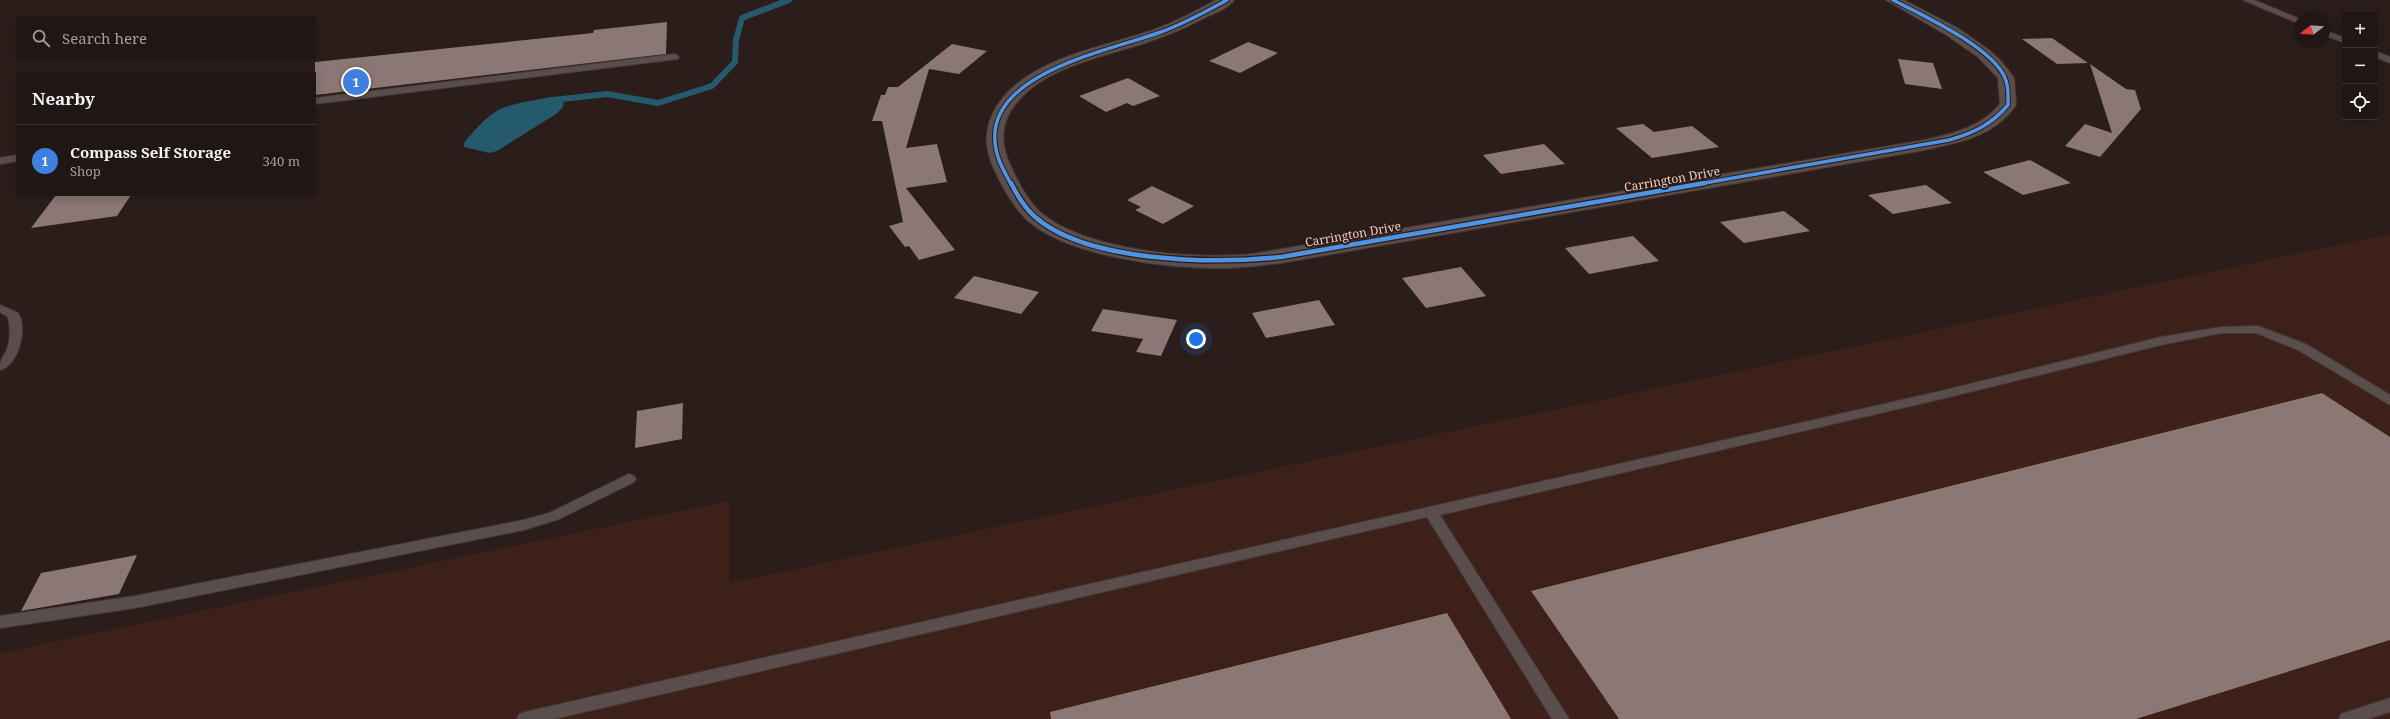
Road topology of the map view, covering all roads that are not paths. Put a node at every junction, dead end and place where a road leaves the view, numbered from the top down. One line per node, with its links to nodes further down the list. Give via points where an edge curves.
1 (1228, 0): 2 (street, Carrington Drive, via 1160,33 1066,63 1039,77 1014,96 998,117 993,138 1007,176 1017,194 1035,216 1067,236 1100,247 1153,258 1225,262 1281,257 1925,145 1972,133 1997,120 2008,105 2004,75 1990,59 1956,35)
2 (1893, 0)
3 (2247, 0): 4 (lane)
4 (2294, 20)
5 (2330, 35): 6 (lane)
6 (2342, 40)
7 (2378, 55): 9 (lane)
8 (675, 58): 10 (lane)
9 (2390, 60)
10 (316, 100)
11 (16, 158): 12 (lane)
12 (0, 161)
13 (0, 308): 14 (lane, via 14,315 17,336 9,360)
14 (0, 366)
15 (2390, 401): 17 (lane, via 2302,347 2258,329 2221,330 2161,341 1941,395)
16 (628, 479): 18 (lane, via 554,516 524,525 135,602)
17 (1432, 512): 20 (lane); 21 (lane)
18 (0, 622)
19 (2390, 705): 22 (lane)
20 (526, 719)
21 (1561, 719)
22 (2347, 719)

